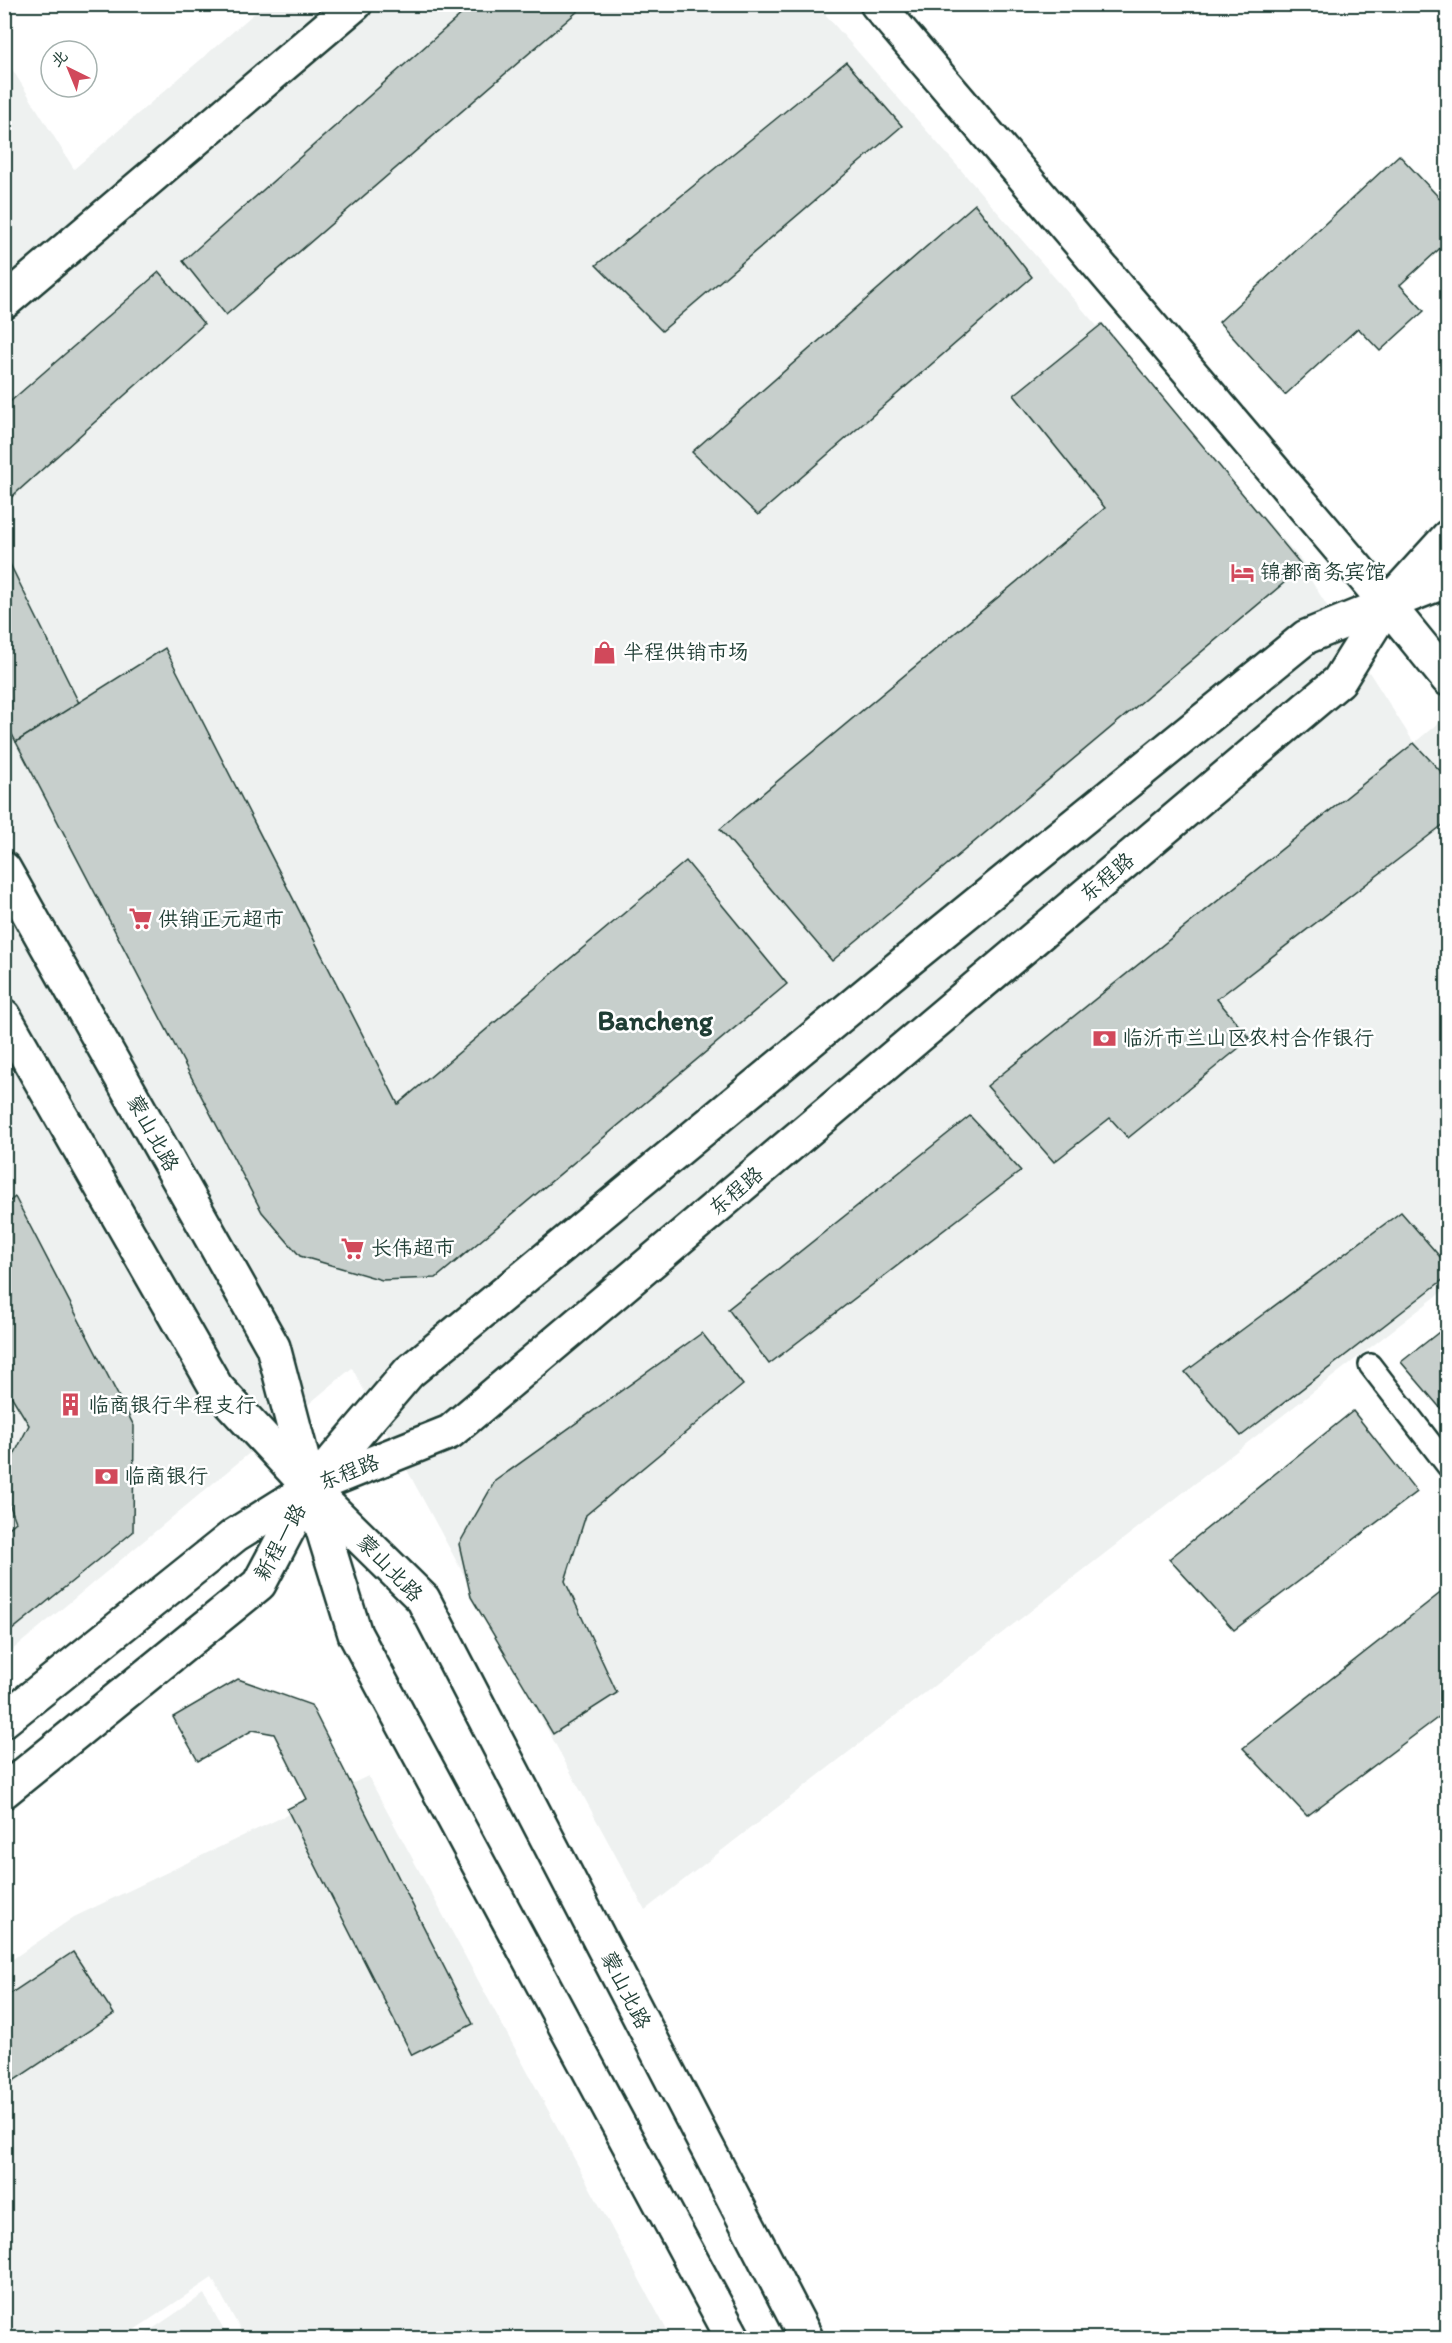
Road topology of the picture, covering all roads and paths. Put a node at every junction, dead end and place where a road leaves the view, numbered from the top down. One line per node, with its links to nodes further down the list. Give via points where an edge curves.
1 (355, 4): 3 (main road)
2 (877, 4): 6 (main road)
3 (4, 302)
4 (1448, 537): 6 (main road, 东程路)
5 (1448, 580): 6 (main road, 东程路)
6 (1387, 604): 7 (main road); 12 (main road, 东程路, via 1306,637 908,960 409,1372); 12 (main road, 东程路, via 1339,681 450,1432)
7 (1448, 679)
8 (4, 869): 12 (main road, 蒙山北路, via 273,1347)
9 (4, 1016): 12 (main road, via 216,1387)
10 (1370, 1365): 11 (lane)
11 (1448, 1466)
12 (310, 1488): 13 (main road, 新程一路, via 235,1535); 14 (main road, 新程一路, via 260,1584); 15 (main road, via 355,1634); 16 (main road, 蒙山北路, via 423,1599)
13 (4, 1720)
14 (4, 1791)
15 (733, 2338)
16 (806, 2338)

